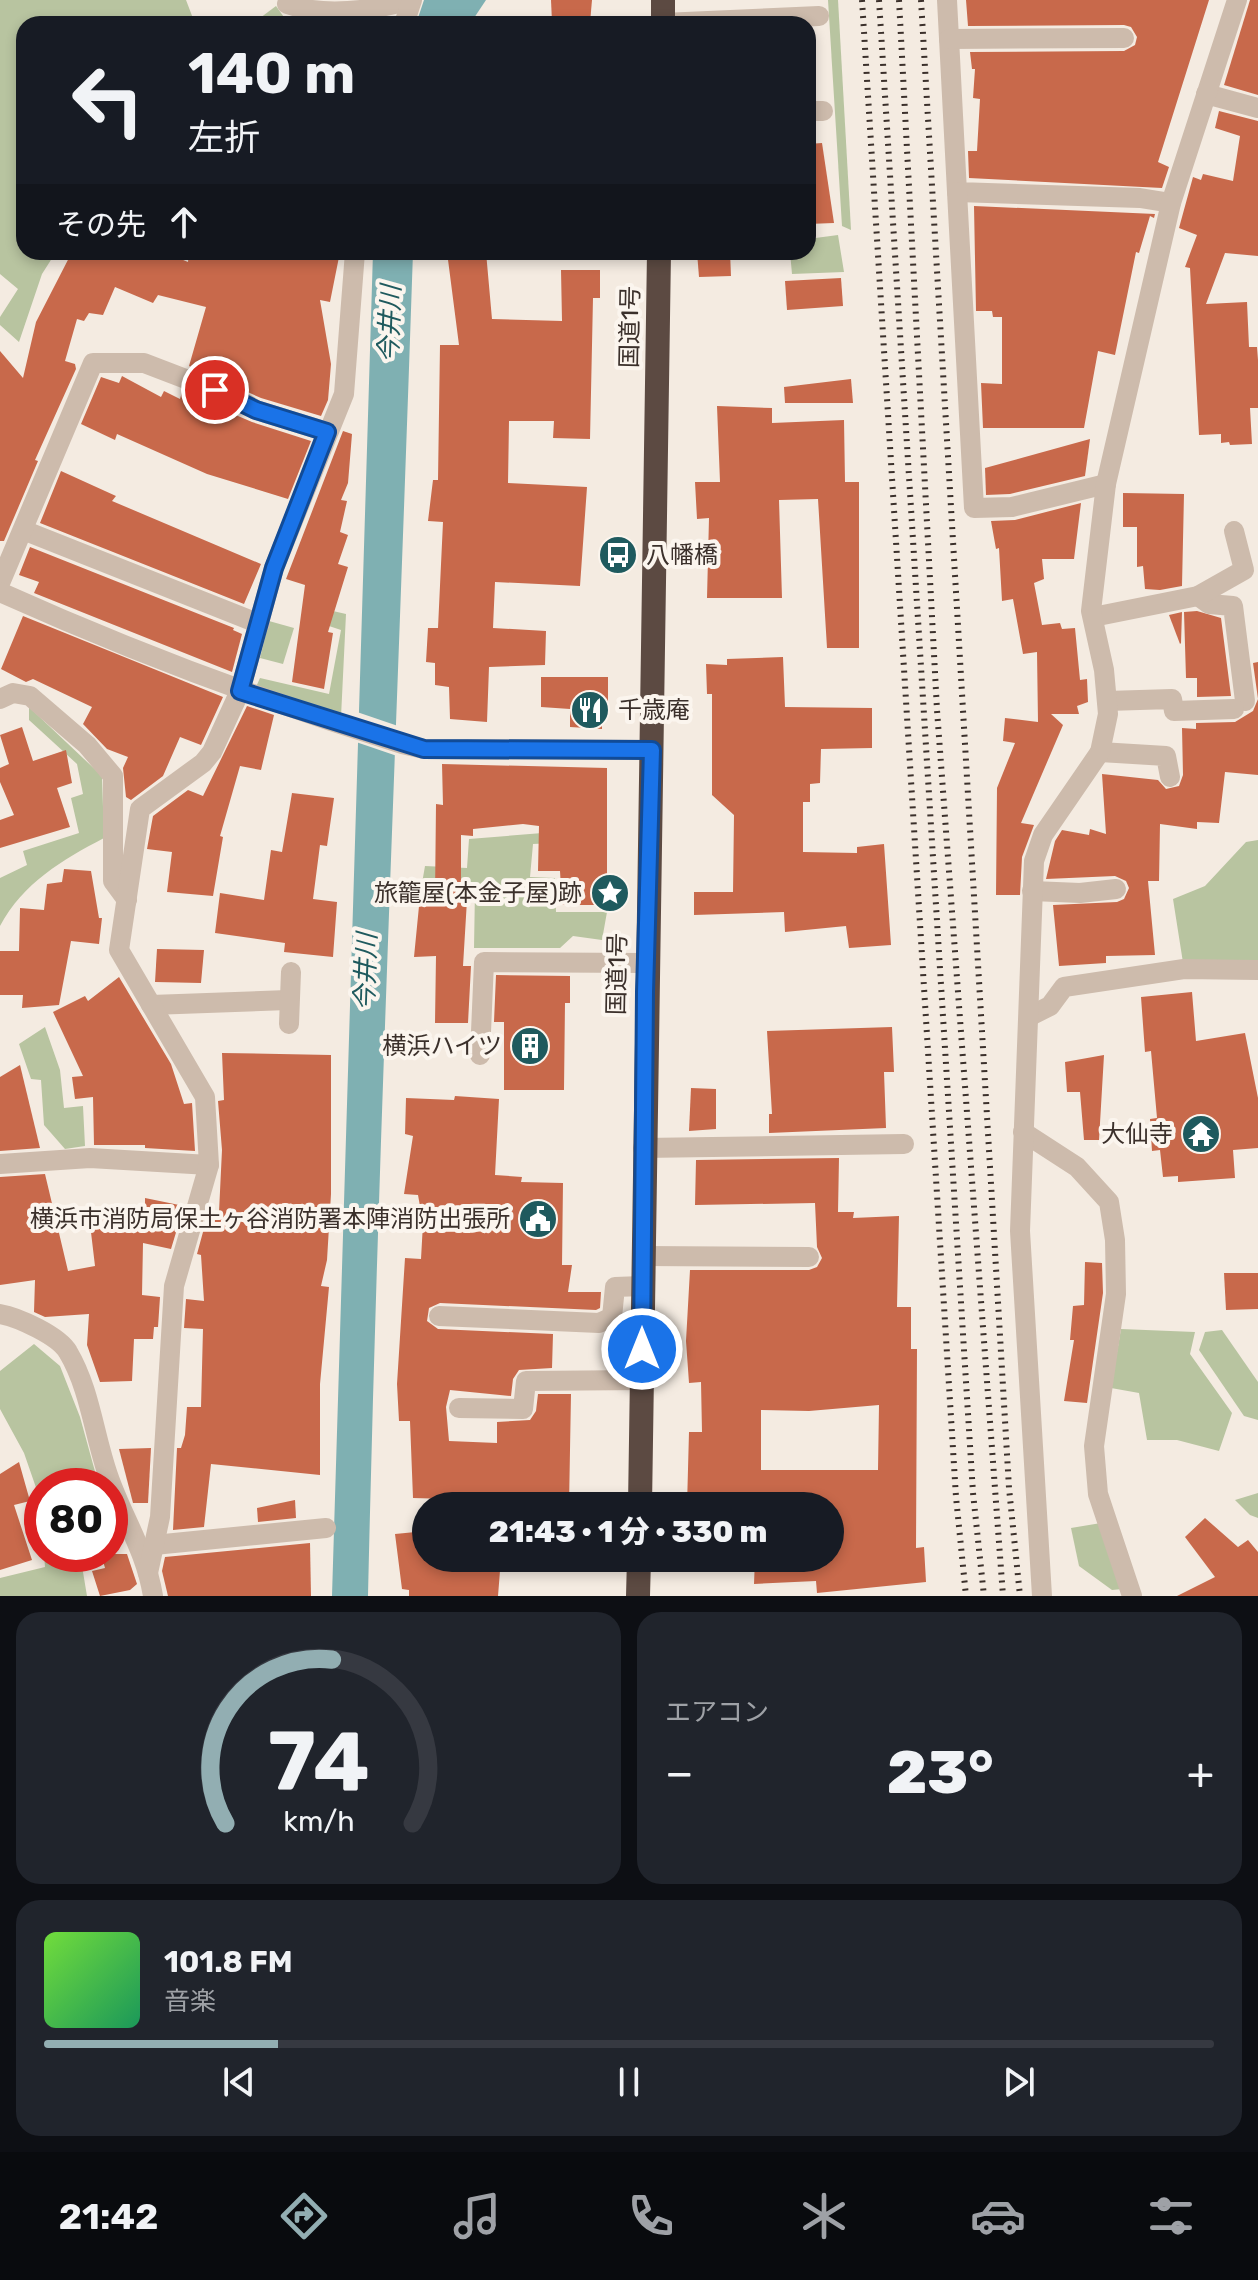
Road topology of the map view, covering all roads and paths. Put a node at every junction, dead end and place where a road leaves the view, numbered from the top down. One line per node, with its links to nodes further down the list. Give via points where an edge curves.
1 (410, 0): 4 (street, via 337,10)
2 (947, 0): 8 (street)
3 (1237, 0): 9 (street)
4 (287, 4)
5 (816, 16): 6 (street)
6 (819, 16)
7 (1124, 38): 8 (street)
8 (949, 39): 11 (street)
9 (1206, 94): 10 (street); 12 (street)
10 (1258, 108)
11 (957, 192): 12 (street); 16 (street, via 974,508 1012,507)
12 (1171, 203): 16 (street)
13 (354, 260): 15 (street, via 344,394)
14 (659, 260): 27 (highway, 国道1号)
15 (327, 432): 17 (street, via 256,410 144,363 93,363); 23 (street, via 274,568)
16 (1106, 484): 22 (street)
17 (23, 530): 19 (street); 23 (street)
18 (1234, 531): 21 (street, via 1244,570)
19 (0, 583)
20 (0, 592): 24 (street)
21 (1198, 596): 22 (street); 26 (street, via 1209,604 1233,606 1240,705 1174,711 1172,699)
22 (1093, 617): 26 (street)
23 (260, 624): 24 (street)
24 (240, 691): 27 (street, via 424,749); 32 (street, via 203,763 140,809)
25 (0, 699): 32 (street, via 13,693 30,696 87,745 113,776 113,881)
26 (1107, 701): 28 (street)
27 (652, 750): 33 (highway, 国道1号)
28 (1100, 752): 29 (street, via 1166,756); 31 (street, via 1043,835)
29 (1170, 777)
30 (1116, 889): 31 (street)
31 (1032, 891): 39 (street)
32 (127, 900): 38 (street, via 119,950)
33 (645, 963): 41 (street, via 484,962); 44 (highway, 国道1号)
34 (1258, 970): 39 (street, via 1184,969 1064,987 1050,1006)
35 (291, 972): 37 (street)
36 (1061, 974): 39 (street)
37 (288, 1000): 38 (street); 40 (street)
38 (151, 1005): 46 (street, via 205,1097)
39 (1030, 1010): 42 (street)
40 (289, 1024)
41 (480, 1055)
42 (1023, 1132): 61 (street, via 1020,1231); 62 (street, via 1077,1167 1109,1202 1116,1294 1094,1446 1098,1494)
43 (904, 1144): 44 (street)
44 (643, 1148): 47 (highway, 国道1号)
45 (0, 1164): 46 (street, via 90,1158)
46 (209, 1165): 56 (street, via 174,1286)
47 (643, 1256): 48 (street); 49 (highway, 国道1号)
48 (809, 1257)
49 (642, 1286): 51 (street, via 615,1287 612,1317 599,1323); 52 (highway, 国道1号)
50 (0, 1314): 58 (street, via 19,1317 67,1349 108,1477)
51 (439, 1316)
52 (642, 1380): 53 (street, via 526,1381 523,1409); 54 (highway, 国道1号)
53 (459, 1408)
54 (640, 1492)
55 (326, 1528): 56 (street)
56 (154, 1545): 58 (street)
57 (639, 1572): 60 (highway)
58 (148, 1573): 59 (street)
59 (153, 1596)
60 (638, 1596)
61 (1042, 1596)
62 (1132, 1596)

